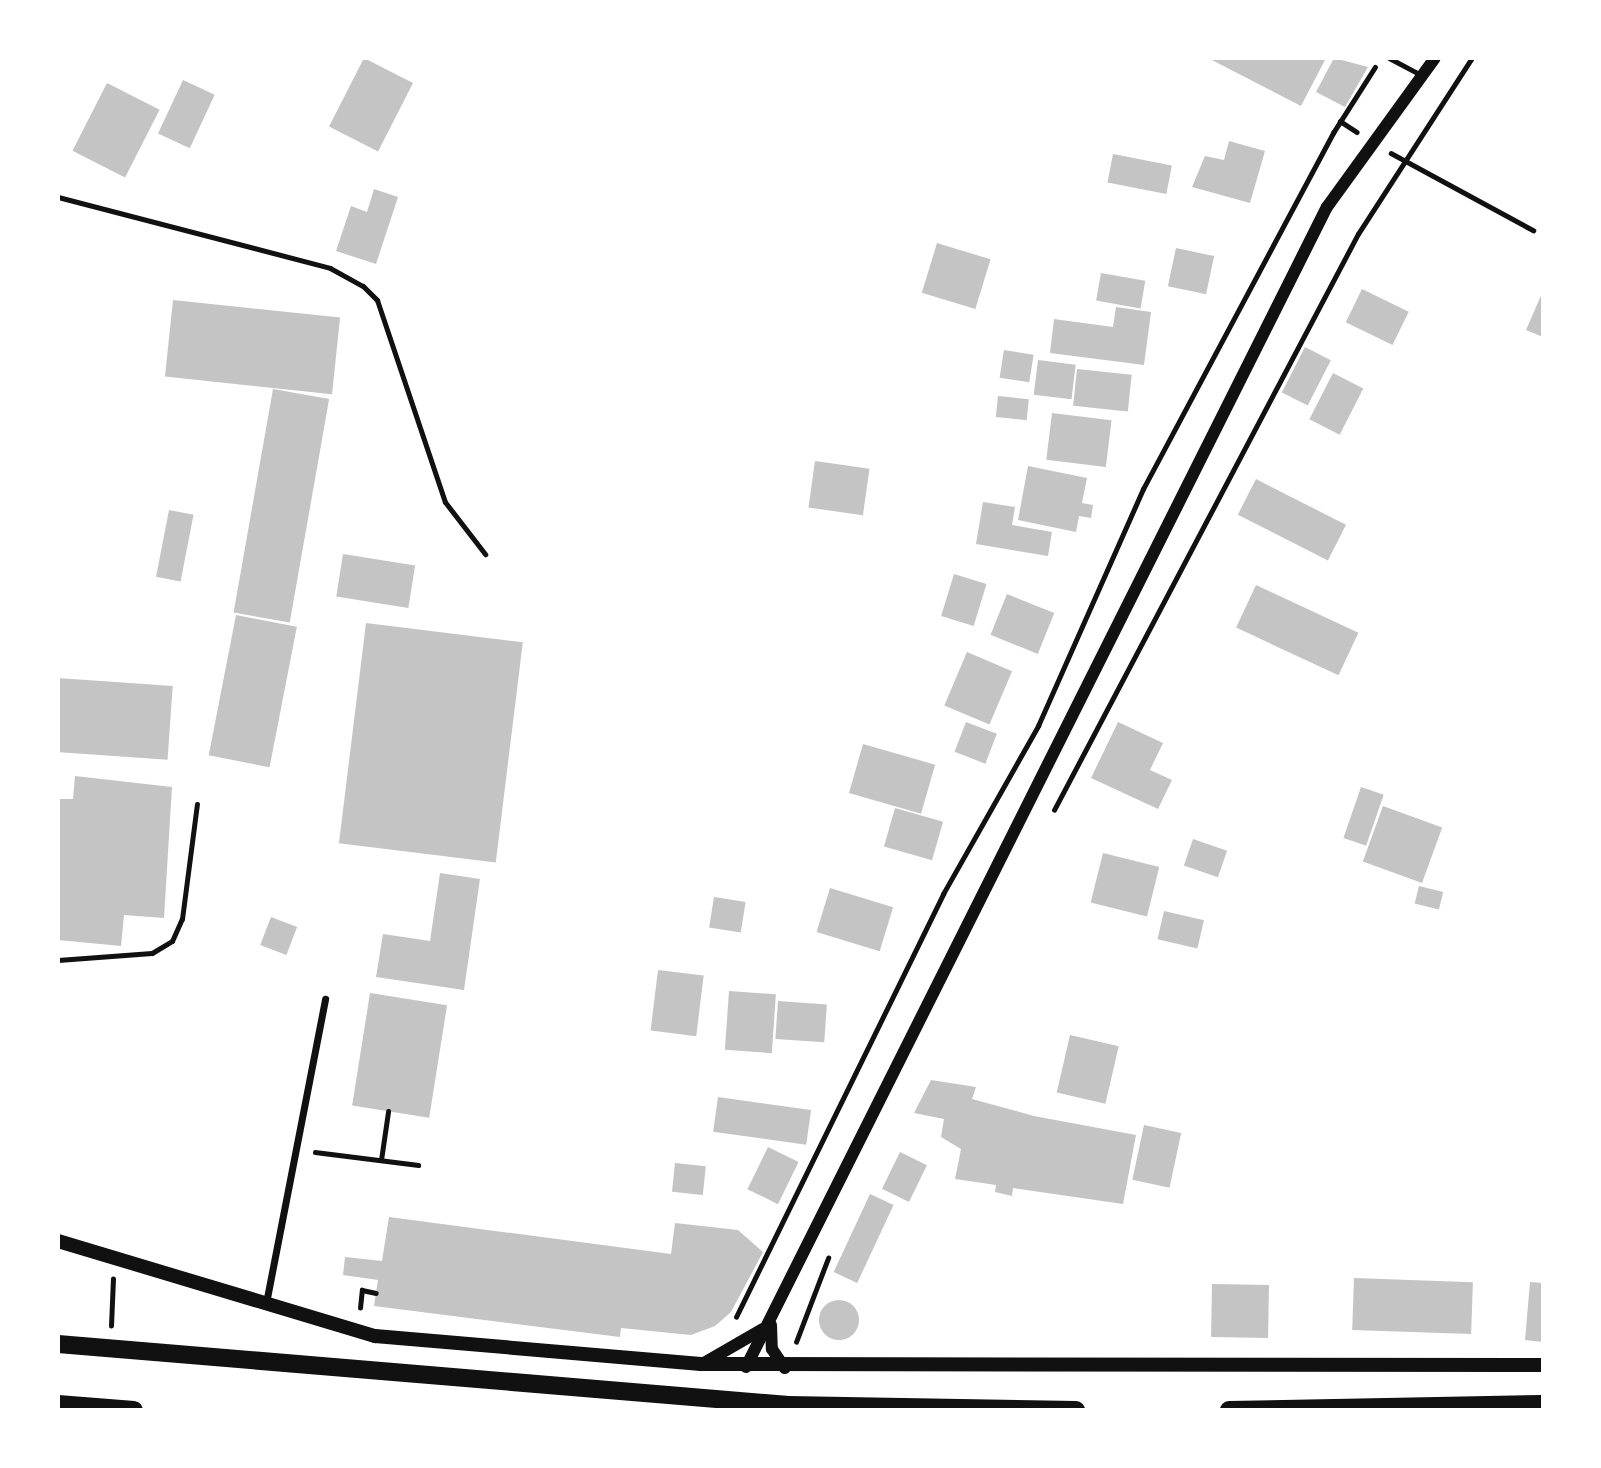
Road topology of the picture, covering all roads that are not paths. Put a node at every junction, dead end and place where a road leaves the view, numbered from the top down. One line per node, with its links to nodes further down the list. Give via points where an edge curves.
1 (1389, 58): 3 (lane)
2 (1435, 58): 3 (street)
3 (1421, 75): 11 (street, via 1327,207)
4 (58, 197): 5 (lane, via 330,268 363,286 377,300 445,502)
5 (485, 554)
6 (197, 804): 7 (lane, via 182,919 172,941 152,953)
7 (58, 960)
8 (325, 999): 10 (street)
9 (58, 1241): 10 (main road)
10 (266, 1303): 13 (main road, via 375,1336)
11 (771, 1321): 13 (street, via 743,1345); 15 (street); 16 (street, via 772,1349)
12 (58, 1344): 20 (main road, via 788,1405)
13 (701, 1364): 15 (main road)
14 (1543, 1364): 16 (main road)
15 (746, 1367): 16 (main road)
16 (785, 1368)
17 (58, 1404): 19 (main road)
18 (1543, 1404): 21 (main road)
19 (134, 1410)
20 (1076, 1410)
21 (1228, 1410)

